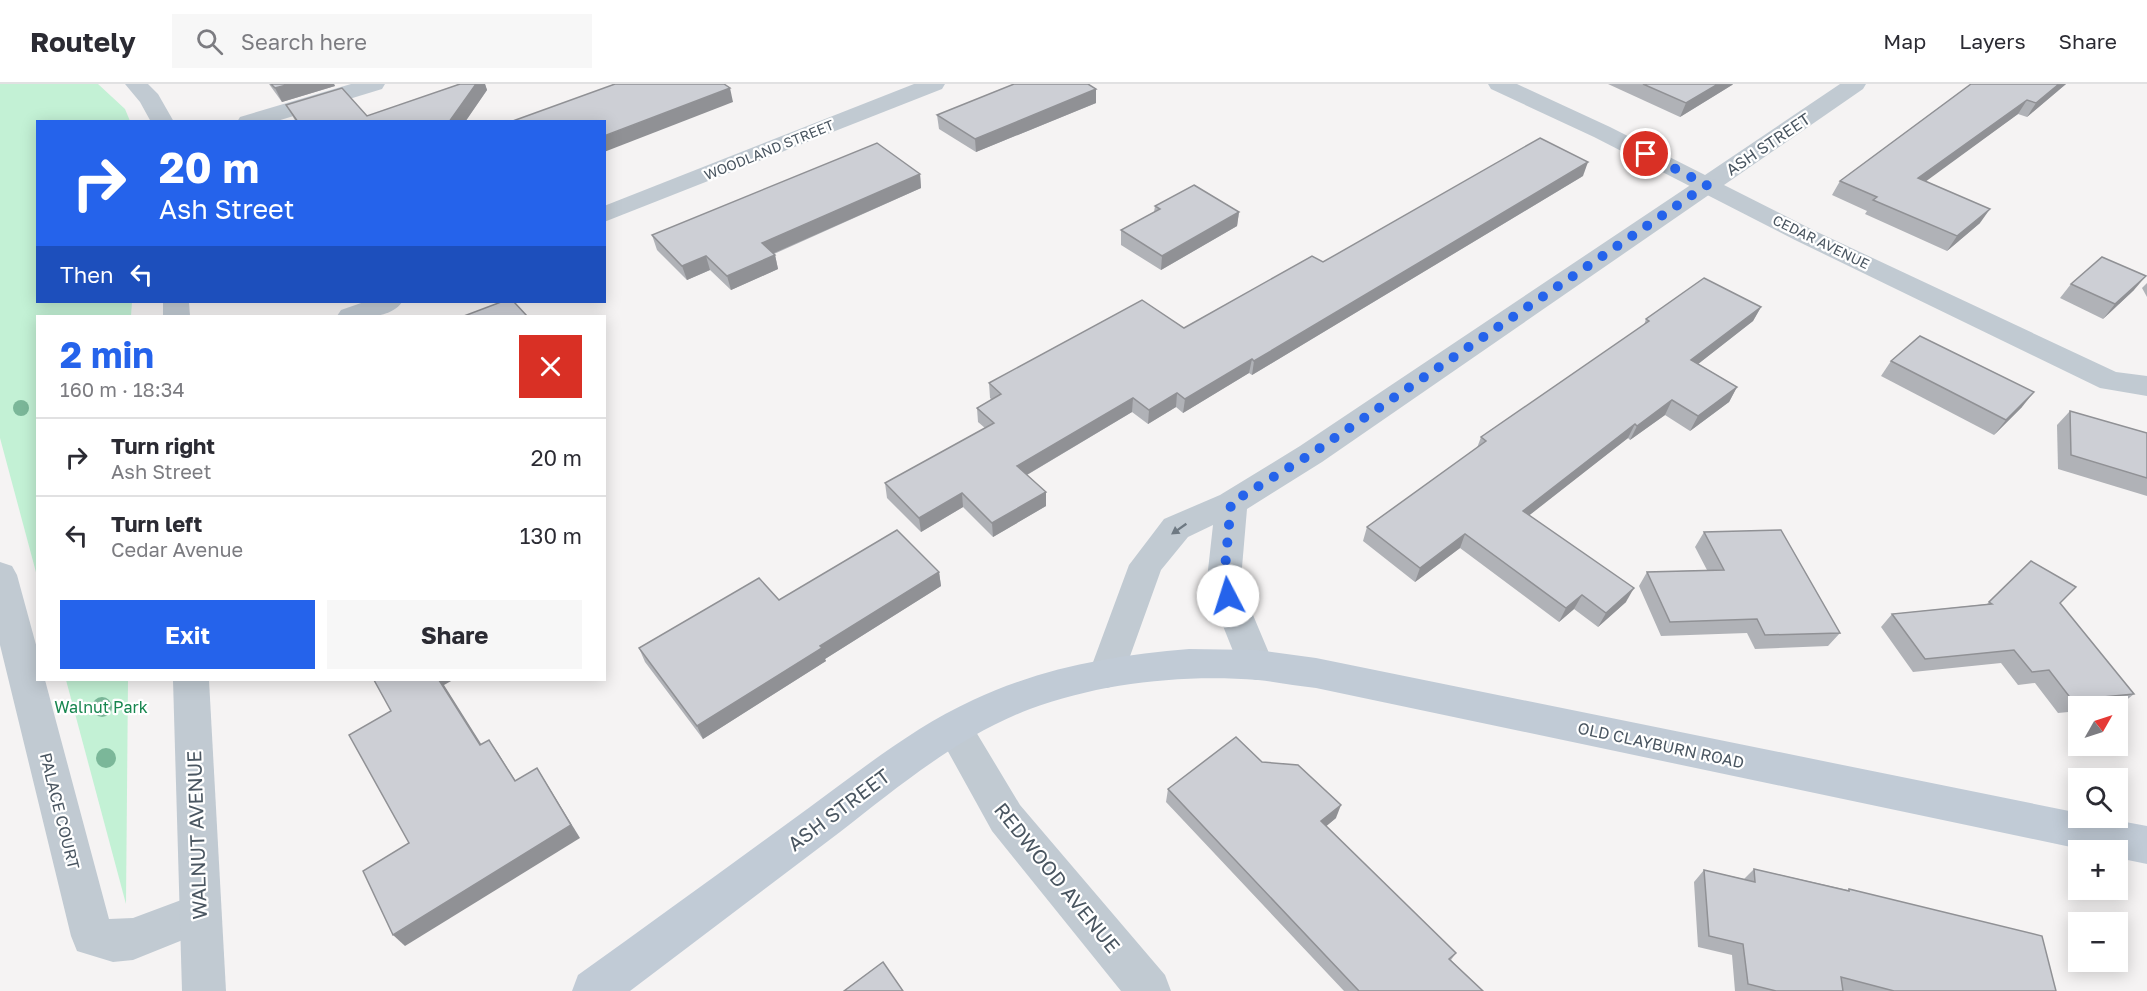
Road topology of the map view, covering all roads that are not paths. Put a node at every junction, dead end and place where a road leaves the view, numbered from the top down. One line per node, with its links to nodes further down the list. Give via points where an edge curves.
1 (136, 84): 6 (street)
2 (374, 84): 7 (street)
3 (934, 84): 9 (street, WOODLAND STREET)
4 (1499, 84): 8 (street, CEDAR AVENUE)
5 (1855, 84): 8 (street, ASH STREET)
6 (162, 120)
7 (255, 120)
8 (1707, 185): 12 (street, CEDAR AVENUE, via 2110,381); 13 (street, ASH STREET, via 1321,447)
9 (606, 214)
10 (385, 303): 11 (street)
11 (354, 315)
12 (2147, 386)
13 (1231, 503): 15 (street, via 1224,579); 17 (street, ASH STREET, one-way to 17, via 1176,528 1146,565)
14 (0, 575): 21 (street, PALACE COURT, via 92,936 113,941 133,939)
15 (1256, 665): 16 (main road, OLD CLAYBURN ROAD); 20 (main road, OLD CLAYBURN ROAD, via 1316,673)
16 (1173, 666): 17 (main road, ASH STREET)
17 (1107, 673): 19 (main road, ASH STREET, via 1032,692)
18 (191, 681): 21 (street, WALNUT AVENUE)
19 (954, 728): 23 (main road, ASH STREET, via 905,760); 24 (street, REDWOOD AVENUE, via 1006,818)
20 (2147, 845)
21 (200, 913): 22 (street, WALNUT AVENUE)
22 (204, 991)
23 (594, 991)
24 (1149, 991)

